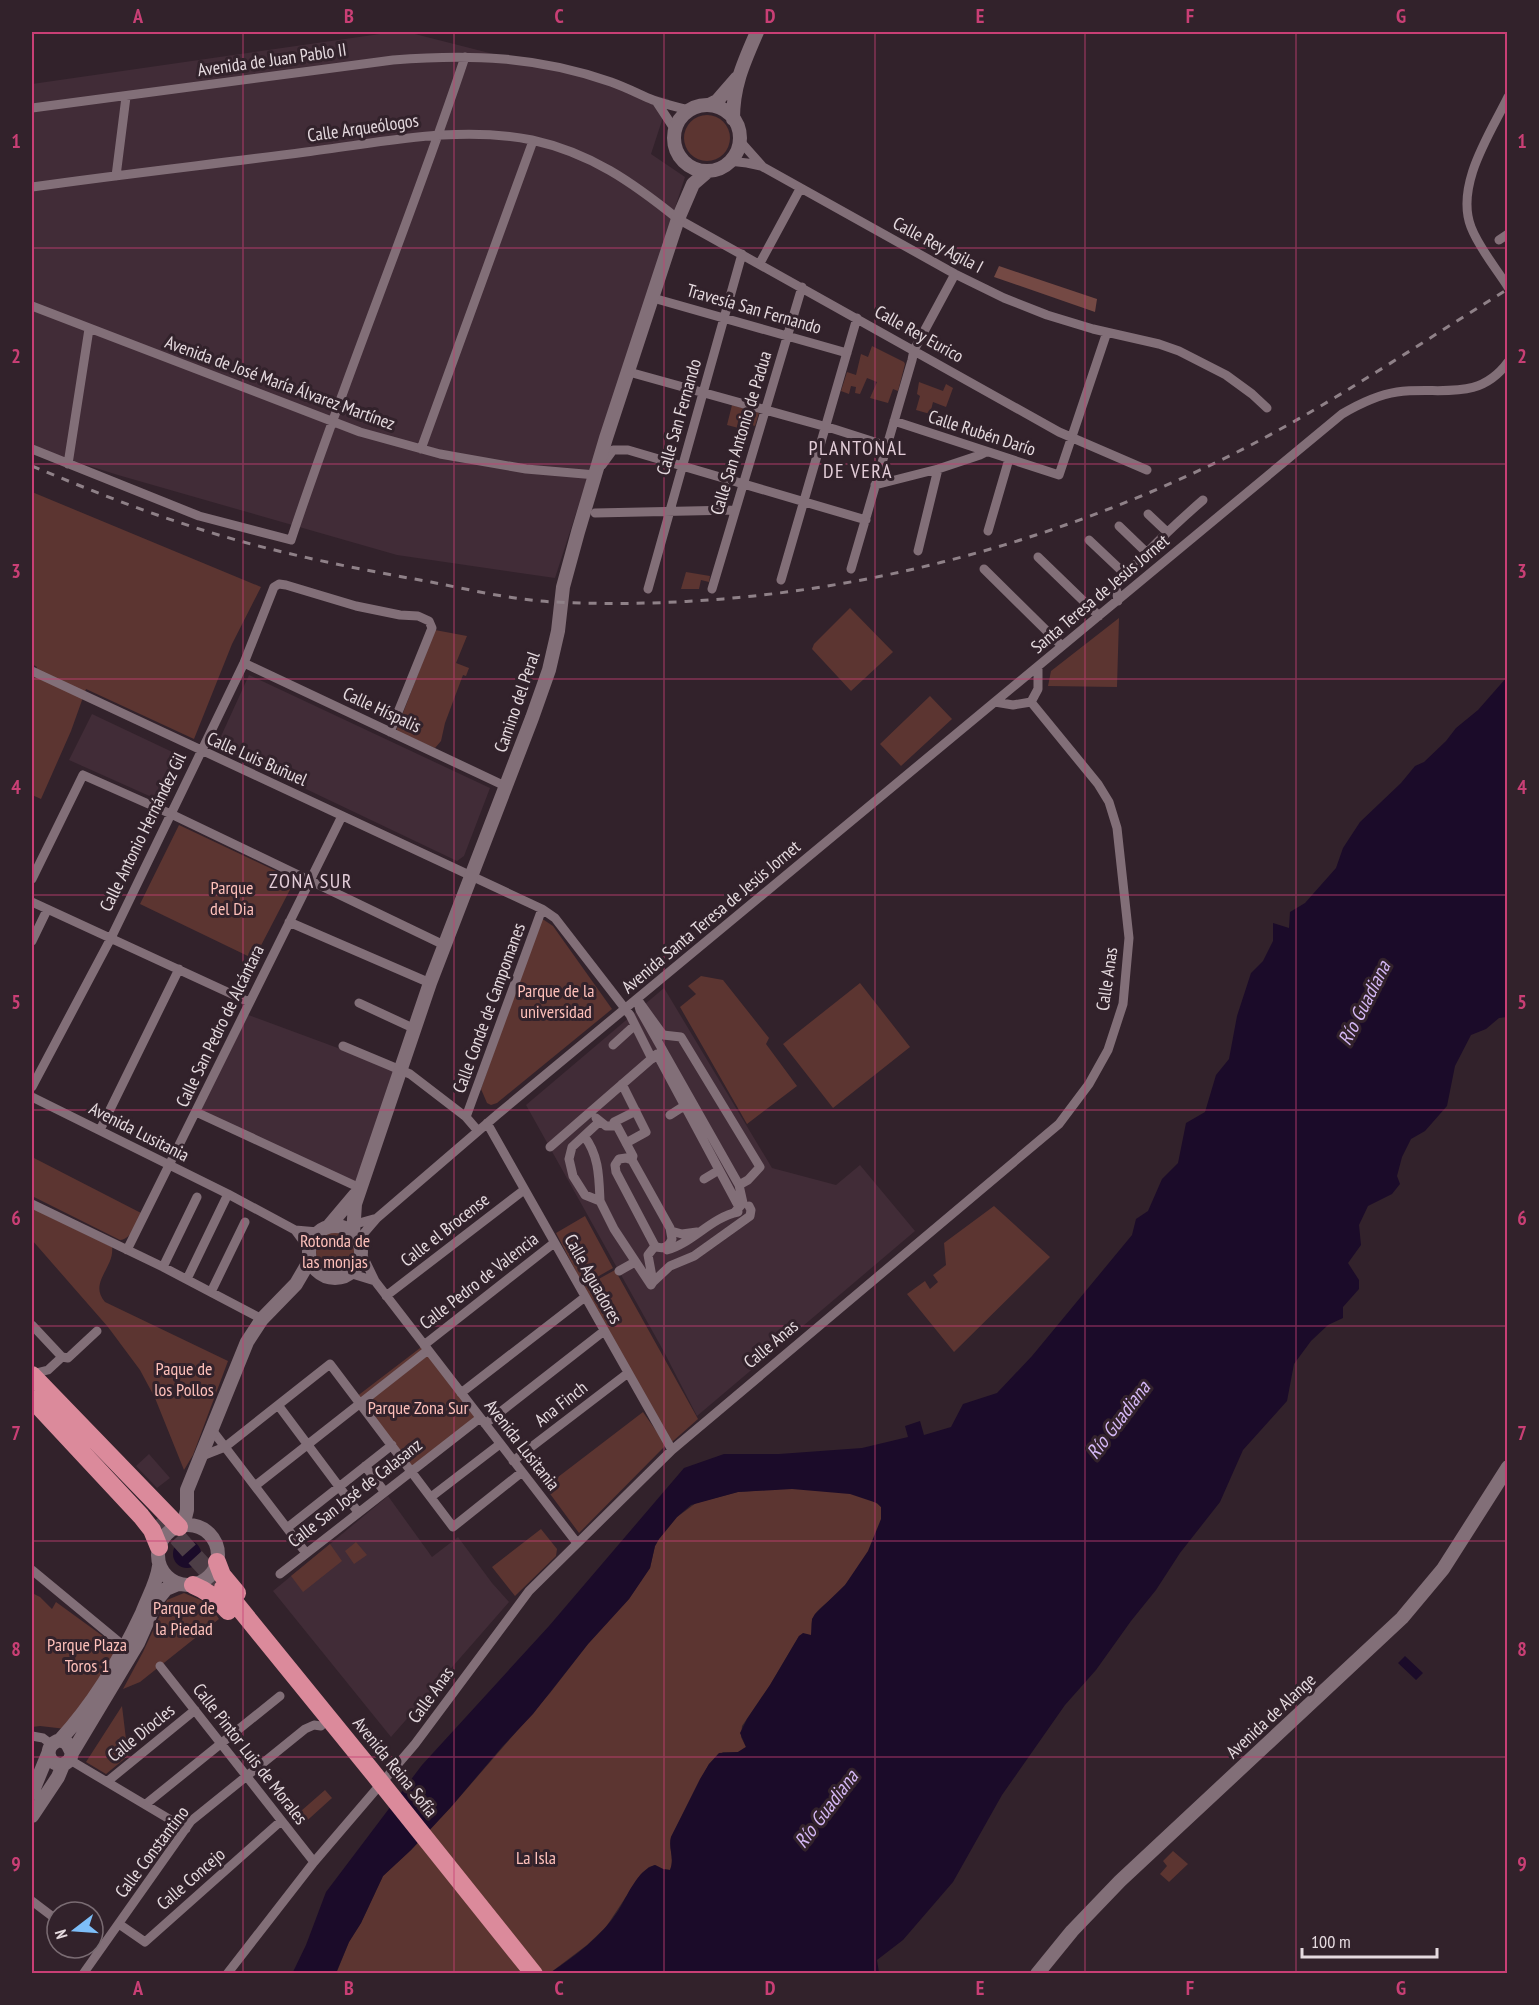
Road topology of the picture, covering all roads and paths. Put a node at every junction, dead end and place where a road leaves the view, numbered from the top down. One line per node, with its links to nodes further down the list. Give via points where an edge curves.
1 (757, 32): 3 (street)
2 (465, 57): 4 (street, Avenida de Juan Pablo II, via 393,60); 6 (street, Avenida de Juan Pablo II, via 519,60 564,69); 12 (street)
3 (737, 78): 7 (street); 10 (street)
4 (126, 97): 8 (street, Avenida de Juan Pablo II); 19 (street)
5 (1508, 97): 30 (street, via 1475,166 1466,210 1472,229)
6 (656, 101): 9 (street, Avenida de Juan Pablo II); 11 (street)
7 (709, 105): 9 (street); 10 (street)
8 (32, 108)
9 (688, 110): 11 (street)
10 (734, 119): 13 (street)
11 (675, 130): 15 (street, via 676,151)
12 (438, 134): 14 (street, Calle Arqueólogos, via 509,136); 19 (street, Calle Arqueólogos); 46 (street)
13 (740, 140): 16 (street); 17 (street, Calle Rey Agila I)
14 (533, 141): 23 (street, Calle Arqueólogos, via 586,158 622,176); 51 (street)
15 (684, 162): 18 (street); 21 (street)
16 (729, 162): 17 (street, Calle Rey Agila I); 18 (street)
17 (763, 167): 22 (street, Calle Rey Agila I)
18 (708, 171): 21 (street)
19 (116, 176): 20 (street, Calle Arqueólogos)
20 (32, 187)
21 (690, 189): 23 (street, Camino del Peral)
22 (800, 189): 27 (street); 28 (street, Calle Rey Agila I)
23 (678, 219): 26 (street, Calle Rey Eurico); 31 (street, Camino del Peral)
24 (1508, 234): 25 (street)
25 (1499, 240)
26 (742, 254): 27 (street, Calle Rey Eurico); 33 (street, Calle San Fernando)
27 (760, 263): 29 (street, Calle Rey Eurico)
28 (954, 274): 36 (street, Calle Rey Agila I, via 1047,315); 38 (street)
29 (802, 287): 34 (street, Calle Rey Eurico); 37 (street, Calle San Antonio de Padua)
30 (1508, 287)
31 (653, 298): 33 (street, Travesía San Fernando); 41 (street, Camino del Peral)
32 (32, 306): 35 (street, Avenida de José María Álvarez Martínez)
33 (724, 318): 37 (street, Travesía San Fernando); 42 (street, Calle San Fernando)
34 (857, 318): 38 (street, Calle Rey Eurico); 39 (street)
35 (89, 329): 46 (street, Avenida de José María Álvarez Martínez); 54 (street)
36 (1107, 332): 43 (street, Calle Rey Agila I, via 1159,344 1201,361); 48 (street)
37 (787, 336): 39 (street, Travesía San Fernando); 44 (street, Calle San Antonio de Padua)
38 (914, 350): 45 (street); 48 (street, Calle Rey Eurico)
39 (847, 352): 47 (street)
40 (1508, 362): 81 (street, Santa Teresa de Jesús Jornet, via 1489,381 1470,389 1400,391 1342,414)
41 (628, 372): 42 (street); 58 (street, Camino del Peral)
42 (703, 392): 44 (street); 55 (street, Calle San Fernando)
43 (1267, 408)
44 (765, 409): 47 (street); 59 (street, Calle San Antonio de Padua)
45 (894, 421): 49 (street); 52 (street, Calle Rubén Darío)
46 (331, 422): 51 (street, Avenida de José María Álvarez Martínez); 54 (street, via 291,540 199,516)
47 (825, 426): 49 (street); 61 (street)
48 (1073, 438): 53 (street, Calle Rubén Darío, via 1059,476); 57 (street, Calle Rey Eurico)
49 (887, 446): 60 (street)
50 (32, 449): 54 (street)
51 (420, 449): 58 (street, Avenida de José María Álvarez Martínez, via 526,469)
52 (986, 452): 53 (street, Calle Rubén Darío); 56 (street)
53 (1010, 459): 69 (street)
54 (68, 464)
55 (683, 466): 58 (street, via 620,449 608,454); 59 (street); 64 (street, Calle San Fernando)
56 (938, 469): 60 (street); 72 (street)
57 (1147, 470)
58 (597, 471): 92 (street, Camino del Peral, via 566,574 549,670)
59 (743, 483): 61 (street); 63 (street, Calle San Antonio de Padua)
60 (875, 485): 67 (street)
61 (803, 500): 67 (street); 78 (street)
62 (1203, 500): 70 (street)
63 (735, 510): 64 (street); 80 (street, Calle San Antonio de Padua)
64 (669, 512): 65 (street); 79 (street, Calle San Fernando)
65 (595, 513)
66 (1148, 514): 70 (street)
67 (866, 520): 75 (street)
68 (1119, 526): 73 (street)
69 (988, 531)
70 (1167, 532): 73 (street)
71 (1089, 540): 77 (street)
72 (918, 551)
73 (1147, 553): 77 (street)
74 (1038, 557): 82 (street)
75 (851, 569)
76 (984, 569): 83 (street)
77 (1126, 575): 81 (street, via 1116,587)
78 (781, 580)
79 (648, 589)
80 (712, 589)
81 (1118, 601): 82 (street, Santa Teresa de Jesús Jornet)
82 (1099, 616): 83 (street, Santa Teresa de Jesús Jornet)
83 (1062, 646): 85 (street, Santa Teresa de Jesús Jornet)
84 (244, 663): 89 (street, Calle Híspalis); 89 (street, Calle Antonio Hernández Gil, via 274,587 279,584 429,621 432,628); 90 (street, Calle Antonio Hernández Gil)
85 (1038, 667): 87 (street, Santa Teresa de Jesús Jornet); 88 (street, via 1038,689)
86 (32, 671): 90 (street, Calle Luis Buñuel)
87 (995, 702): 88 (street); 91 (street, Santa Teresa de Jesús Jornet)
88 (1030, 702): 191 (street, Calle Anas, via 1098,784 1117,828 1129,938 1123,1004 1108,1050 1059,1124)
89 (390, 732): 92 (street, Calle Híspalis)
90 (201, 752): 93 (street, Calle Antonio Hernández Gil); 94 (street, Calle Luis Buñuel)
91 (900, 781): 107 (street, Avenida Santa Teresa de Jesús Jornet)
92 (505, 786): 95 (street, Camino del Peral)
93 (171, 814): 96 (street, via 83,775); 97 (street); 102 (street, Calle Antonio Hernández Gil)
94 (342, 816): 95 (street, Calle Luis Buñuel); 97 (street, Calle San Pedro de Alcántara)
95 (470, 876): 99 (street, Calle Luis Buñuel); 104 (street, Camino del Peral)
96 (32, 879)
97 (310, 881): 101 (street, Calle San Pedro de Alcántara); 104 (street)
98 (32, 902): 100 (street)
99 (542, 909): 110 (street, Calle Luis Buñuel, via 555,918); 127 (street, Calle Conde de Campomanes)
100 (47, 910): 102 (street); 103 (street)
101 (289, 922): 106 (street); 108 (street, Calle San Pedro de Alcántara)
102 (111, 938): 105 (street); 120 (street, Calle Antonio Hernández Gil)
103 (32, 941)
104 (444, 945): 106 (street, Camino del Peral)
105 (178, 969): 108 (street); 131 (street)
106 (430, 983): 112 (street, Camino del Peral)
107 (637, 999): 110 (street, Avenida Santa Teresa de Jesús Jornet); 113 (street, via 663,1035); 116 (street)
108 (249, 1002): 125 (street, Calle San Pedro de Alcántara)
109 (359, 1003): 112 (street)
110 (625, 1009): 111 (street, Calle Luis Buñuel); 129 (street, Avenida Santa Teresa de Jesús Jornet)
111 (635, 1025): 114 (street); 117 (street, Calle Luis Buñuel)
112 (415, 1029): 118 (street, Camino del Peral)
113 (669, 1036): 116 (street); 141 (street, via 681,1037 760,1167)
114 (613, 1045)
115 (343, 1046): 118 (street)
116 (661, 1046): 143 (street)
117 (652, 1059): 119 (street); 122 (street, Calle Luis Buñuel, via 657,1054)
118 (400, 1071): 127 (street, via 410,1074); 144 (street, Camino del Peral)
119 (617, 1085): 123 (street); 124 (street)
120 (32, 1087)
121 (32, 1097): 131 (street, Avenida Lusitania)
122 (684, 1106): 126 (street); 138 (street)
123 (587, 1110): 128 (street); 135 (street)
124 (636, 1110): 130 (street, via 614,1122); 134 (street, via 646,1132)
125 (196, 1112): 137 (street, Calle San Pedro de Alcántara); 144 (street)
126 (669, 1115)
127 (466, 1118): 132 (street)
128 (599, 1122): 130 (street); 133 (street)
129 (487, 1123): 132 (street, Avenida Santa Teresa de Jesús Jornet); 145 (street, Calle Aguadores)
130 (617, 1126): 134 (street)
131 (100, 1130): 137 (street, Avenida Lusitania)
132 (478, 1131): 151 (street, Avenida Santa Teresa de Jesús Jornet)
133 (584, 1136): 142 (street, via 596,1159); 148 (street, via 572,1147 569,1159 573,1176 585,1195)
134 (626, 1143): 136 (street)
135 (550, 1147)
136 (632, 1160): 139 (street, via 619,1159 615,1166); 155 (street)
137 (170, 1165): 146 (street, Avenida Lusitania); 160 (street, Calle San Pedro de Alcántara)
138 (719, 1170): 140 (street); 150 (street)
139 (618, 1176): 142 (street); 159 (street)
140 (704, 1179)
141 (748, 1180): 143 (street); 150 (street)
142 (600, 1182): 148 (street)
143 (739, 1185): 150 (street, via 743,1203)
144 (360, 1188): 153 (street, Camino del Peral); 157 (street, Camino del Peral)
145 (524, 1190): 158 (street, Calle Aguadores); 172 (street, Calle el Brocense)
146 (228, 1194): 154 (street, Avenida Lusitania); 167 (street)
147 (196, 1197): 163 (street)
148 (600, 1201): 162 (street)
149 (32, 1204): 160 (street)
150 (740, 1208): 156 (street); 169 (street, via 751,1210 750,1216 694,1256 670,1266)
151 (377, 1218): 157 (street, Avenida Santa Teresa de Jesús Jornet); 157 (street, Avenida Santa Teresa de Jesús Jornet)
152 (245, 1222): 171 (street)
153 (323, 1229): 154 (street, Avenida Lusitania); 157 (street); 161 (street, via 312,1238)
154 (295, 1230): 161 (street, Avenida Lusitania)
155 (671, 1231): 156 (street); 159 (street, via 670,1243)
156 (697, 1232): 159 (street, via 668,1250)
157 (354, 1235): 165 (street, via 358,1263); 168 (street, Avenida Lusitania)
158 (554, 1243): 173 (street, Calle Aguadores); 178 (street, Calle Pedro de Valencia)
159 (657, 1247): 169 (street, via 648,1255)
160 (127, 1250): 163 (street)
161 (310, 1255): 166 (street, via 313,1266); 170 (street)
162 (635, 1262): 164 (street); 169 (street, via 651,1285)
163 (163, 1267): 167 (street)
164 (619, 1271)
165 (349, 1273): 166 (street, via 336,1278); 168 (street)
166 (323, 1275): 170 (street)
167 (187, 1279): 171 (street)
168 (375, 1281): 172 (street, Avenida Lusitania)
169 (653, 1282)
170 (296, 1284): 174 (street)
171 (211, 1292): 174 (street)
172 (386, 1296): 178 (street, Avenida Lusitania)
173 (585, 1298): 177 (street, Calle Aguadores); 182 (street)
174 (262, 1319): 186 (street, via 247,1342)
175 (32, 1325): 179 (street)
176 (97, 1331): 179 (street, via 68,1358)
177 (604, 1331): 180 (street, Calle Aguadores); 185 (street, Calle San José de Calasanz)
178 (426, 1347): 182 (street, Avenida Lusitania); 183 (street, Calle Pedro de Valencia)
179 (62, 1357): 181 (street)
180 (628, 1373): 191 (street, Calle Aguadores); 193 (street, Ana Finch)
181 (36, 1383): 204 (highway); 205 (highway); 209 (highway, via 152,1530)
182 (461, 1393): 185 (street, Avenida Lusitania)
183 (361, 1403): 184 (street, via 330,1364); 188 (street, Calle Pedro de Valencia); 189 (street)
184 (278, 1405): 188 (street); 190 (street)
185 (483, 1421): 187 (street, Avenida Lusitania); 196 (street, Calle San José de Calasanz)
186 (212, 1430): 190 (street); 192 (street)
187 (500, 1444): 193 (street, Avenida Lusitania); 201 (street)
188 (308, 1445): 198 (street, Calle Pedro de Valencia); 199 (street)
189 (392, 1445): 194 (street); 196 (street)
190 (225, 1447): 192 (street); 198 (street)
191 (672, 1450): 208 (street, Calle Anas)
192 (202, 1456): 202 (street, via 187,1490)
193 (513, 1461): 197 (street, Avenida Lusitania)
194 (365, 1467): 199 (street); 200 (street)
195 (1508, 1467): 244 (street, Avenida de Alange, via 1443,1569 1402,1618 1120,1881)
196 (411, 1470): 200 (street, Calle San José de Calasanz); 201 (street)
197 (522, 1472): 201 (street, via 453,1527); 208 (street, Avenida Lusitania)
198 (255, 1486): 207 (street)
199 (339, 1487): 203 (street); 207 (street)
200 (384, 1491): 203 (street, Calle San José de Calasanz)
201 (431, 1497)
202 (187, 1502): 205 (street, via 186,1520); 206 (street)
203 (358, 1512): 210 (street, Calle San José de Calasanz)
204 (158, 1519)
205 (181, 1526): 206 (street); 209 (street, via 166,1534)
206 (199, 1528): 211 (street, via 212,1538)
207 (287, 1528): 210 (street)
208 (577, 1543): 234 (street, Calle Anas, via 529,1591 415,1744)
209 (159, 1546): 212 (street)
210 (306, 1553): 214 (street, Calle San José de Calasanz)
211 (217, 1562): 215 (street, via 208,1577); 226 (highway, via 222,1575 333,1713)
212 (159, 1566): 215 (street, via 164,1574); 217 (street)
213 (32, 1570): 217 (street)
214 (280, 1574)
215 (186, 1585): 221 (highway, via 206,1590 218,1599); 225 (street, via 166,1589 157,1600 138,1643)
216 (221, 1590): 226 (highway, Avenida Reina Sofía)
217 (125, 1647): 224 (street, via 92,1702)
218 (160, 1666): 220 (street, Calle Pintor Luis de Morales)
219 (280, 1696): 223 (street)
220 (195, 1710): 223 (street, Calle Pintor Luis de Morales); 228 (street, Calle Diocles)
221 (321, 1726): 226 (highway); 227 (street, Calle Constantino, via 305,1729)
222 (32, 1736): 224 (street)
223 (220, 1744): 227 (street, Calle Pintor Luis de Morales); 230 (street)
224 (53, 1746): 225 (street, via 70,1745); 225 (street, via 52,1761); 229 (street)
225 (69, 1759): 228 (street); 231 (street)
226 (368, 1771): 242 (highway, Avenida Reina Sofía); 243 (highway, Avenida Reina Sofía)
227 (246, 1776): 232 (street, Calle Pintor Luis de Morales); 233 (street, Calle Constantino)
228 (108, 1781): 230 (street)
229 (32, 1793)
230 (146, 1804): 233 (street)
231 (32, 1816)
232 (281, 1821): 234 (street, Calle Pintor Luis de Morales); 237 (street, Calle Concejo, via 145,1942)
233 (186, 1829): 237 (street, Calle Constantino)
234 (314, 1862): 241 (street, Calle Anas)
235 (32, 1901): 236 (street)
236 (45, 1911)
237 (119, 1924): 238 (street, Calle Constantino)
238 (105, 1939)
239 (90, 1960): 240 (street, Calle Constantino)
240 (83, 1974)
241 (227, 1974)
242 (522, 1974)
243 (534, 1974)
244 (1037, 1974)

